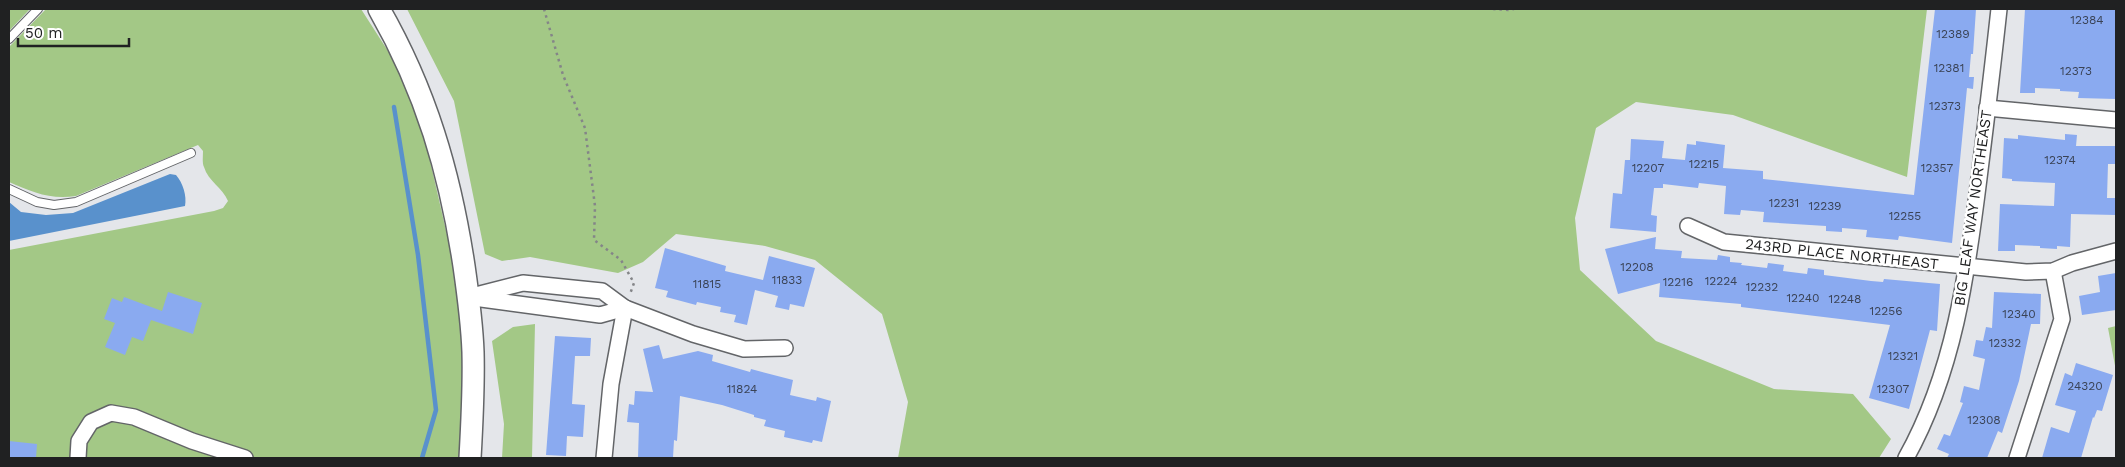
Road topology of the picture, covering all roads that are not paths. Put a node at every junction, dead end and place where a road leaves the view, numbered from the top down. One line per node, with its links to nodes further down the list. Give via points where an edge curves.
1 (38, 9): 4 (lane)
2 (379, 9): 13 (main road, via 410,66 438,145 452,194)
3 (1999, 9): 5 (street, BIG LEAF WAY NORTHEAST)
4 (9, 39)
5 (1988, 108): 6 (street); 11 (street, BIG LEAF WAY NORTHEAST)
6 (2116, 120)
7 (191, 153): 8 (lane, via 76,202 54,205 37,202)
8 (9, 189)
9 (1688, 226): 11 (street, 243RD PLACE NORTHEAST, via 1724,242)
10 (2116, 251): 12 (street, 243RD PLACE NORTHEAST)
11 (1968, 267): 12 (street, 243RD PLACE NORTHEAST); 20 (street, BIG LEAF WAY NORTHEAST, via 1940,384)
12 (2053, 271): 21 (street, via 2062,320)
13 (468, 297): 14 (street, via 600,315); 14 (street, via 523,283 602,291); 18 (main road, via 473,350)
14 (625, 308): 15 (street, via 744,349); 19 (street, via 611,384)
15 (784, 348)
16 (78, 458): 17 (street, via 78,440 92,422 110,414 134,418)
17 (244, 458)
18 (470, 458)
19 (604, 458)
20 (1906, 458)
21 (2017, 458)

